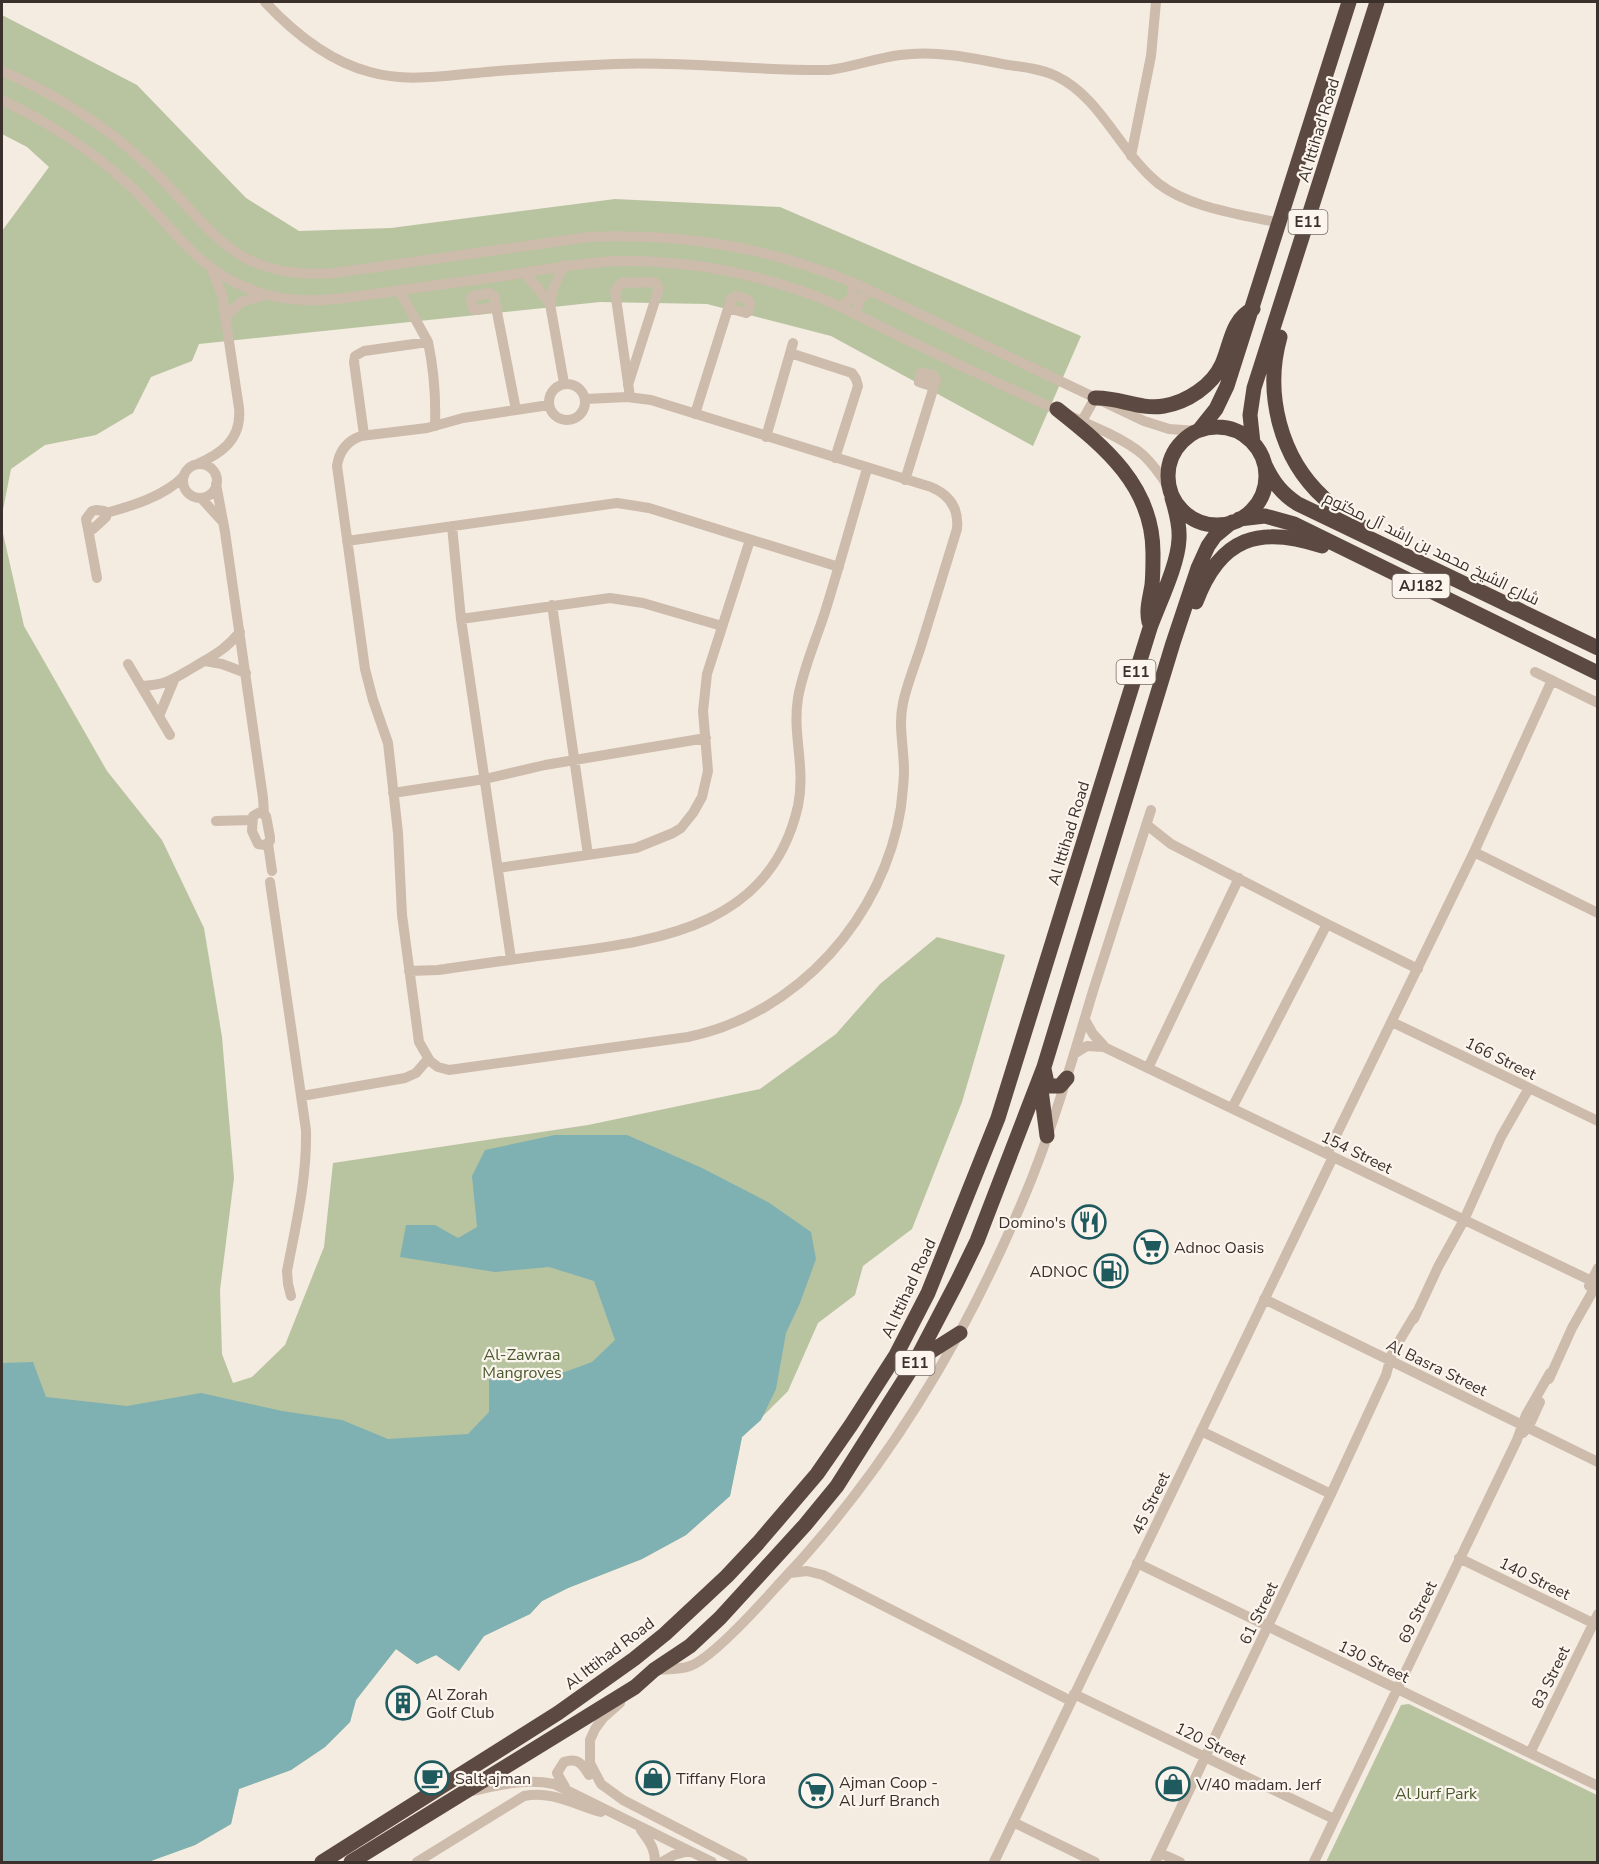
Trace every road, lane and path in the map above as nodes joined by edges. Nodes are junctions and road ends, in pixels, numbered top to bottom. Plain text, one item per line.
1 (265, 2) edge
2 (1156, 2) edge
3 (1349, 2) edge
4 (1377, 2) edge
5 (2, 71) edge
6 (2, 100) edge
7 (1131, 156) junction
8 (1279, 223) junction
9 (564, 265) junction
10 (212, 269) junction
11 (524, 273) junction
12 (854, 283) junction
13 (399, 290) junction
14 (869, 290) junction
15 (268, 295) junction
16 (550, 304) junction
17 (496, 307) dead end
18 (840, 307) junction
19 (728, 308) dead end
20 (1253, 309) junction
21 (1278, 310) junction
22 (856, 315) junction
23 (225, 317) junction
24 (428, 342) junction
25 (564, 383) junction
26 (628, 385) junction
27 (934, 387) dead end
28 (630, 397) junction
29 (1095, 398) junction
30 (586, 399) junction
31 (549, 405) junction
32 (1057, 409) junction
33 (516, 410) junction
34 (695, 414) junction
35 (1082, 421) junction
36 (435, 426) junction
37 (1198, 430) junction
38 (364, 435) junction
39 (766, 437) junction
40 (1253, 443) junction
41 (222, 452) junction
42 (835, 458) junction
43 (195, 465) junction
44 (1265, 465) junction
45 (867, 468) junction
46 (184, 476) junction
47 (216, 480) junction
48 (905, 480) junction
49 (165, 490) junction
50 (187, 493) junction
51 (1171, 493) junction
52 (201, 498) junction
53 (1236, 521) junction
54 (224, 522) junction
55 (452, 526) junction
56 (750, 540) junction
57 (347, 541) junction
58 (1398, 551) junction
59 (1363, 558) junction
60 (839, 567) junction
61 (97, 578) dead end
62 (552, 605) junction
63 (461, 619) junction
64 (722, 626) junction
65 (1150, 628) junction
66 (240, 632) junction
67 (1173, 643) junction
68 (1598, 648) edge
69 (205, 661) junction
70 (128, 664) dead end
71 (1534, 672) dead end
72 (1598, 673) edge
73 (246, 674) junction
74 (174, 680) junction
75 (1552, 680) junction
76 (141, 686) junction
77 (1598, 703) edge
78 (159, 716) junction
79 (170, 735) dead end
80 (706, 738) junction
81 (574, 759) junction
82 (485, 779) junction
83 (393, 793) junction
84 (1151, 810) dead end
85 (264, 814) junction
86 (252, 820) junction
87 (216, 821) dead end
88 (1147, 825) junction
89 (268, 844) junction
90 (1171, 844) junction
91 (1140, 847) junction
92 (1474, 852) junction
93 (588, 855) junction
94 (498, 868) junction
95 (1239, 878) junction
96 (1598, 913) edge
97 (1327, 924) junction
98 (512, 960) junction
99 (1418, 969) junction
100 (410, 971) junction
101 (1085, 1020) junction
102 (1392, 1022) junction
103 (1104, 1047) junction
104 (1074, 1054) junction
105 (428, 1059) junction
106 (1148, 1068) junction
107 (1042, 1073) junction
108 (1067, 1078) junction
109 (1526, 1087) junction
110 (302, 1096) junction
111 (1232, 1108) junction
112 (1598, 1121) edge
113 (1047, 1136) junction
114 (1330, 1156) junction
115 (1461, 1219) junction
116 (1598, 1268) edge
117 (1596, 1283) edge
118 (291, 1296) dead end
119 (1264, 1299) junction
120 (960, 1333) junction
121 (1392, 1362) junction
122 (913, 1366) junction
123 (1525, 1426) junction
124 (1201, 1431) junction
125 (1598, 1462) edge
126 (1331, 1494) junction
127 (813, 1547) junction
128 (1459, 1557) junction
129 (1137, 1563) junction
130 (790, 1573) junction
131 (823, 1575) junction
132 (1596, 1621) edge
133 (1268, 1626) junction
134 (654, 1670) junction
135 (635, 1687) junction
136 (1397, 1689) junction
137 (1073, 1697) junction
138 (1530, 1753) junction
139 (1205, 1757) junction
140 (601, 1784) junction
141 (1598, 1786) edge
142 (566, 1788) junction
143 (460, 1794) junction
144 (613, 1813) junction
145 (1334, 1819) junction
146 (1013, 1822) junction
147 (639, 1827) junction
148 (689, 1851) junction
149 (1157, 1858) edge
150 (322, 1863) edge
151 (351, 1863) edge
152 (417, 1863) edge
153 (655, 1863) edge
154 (662, 1863) edge
155 (712, 1863) edge
156 (743, 1863) edge
157 (994, 1863) edge
158 (1095, 1863) edge
159 (1180, 1863) edge
160 (1314, 1863) edge

1 - 7 street
2 - 7 street
3 - 8 highway, Al Ittihad Road / E11
4 - 21 highway, Al Ittihad Road / E11
5 - 12 street
6 - 10 street
7 - 8 street
8 - 20 highway, Al Ittihad Road / E11
9 - 11 street
9 - 16 street
9 - 18 street
10 - 15 street
10 - 23 street
11 - 13 street
11 - 16 street
12 - 14 street
12 - 18 street
13 - 15 street
13 - 24 street
14 - 22 street
14 - 29 street
15 - 23 street
16 - 25 street
17 - 33 street
18 - 22 street
19 - 34 street
20 - 29 highway
20 - 37 highway, Al Ittihad Road / E11
21 - 40 highway, Al Ittihad Road / E11
21 - 58 highway
22 - 32 street
23 - 41 street
24 - 36 street
24 - 38 street
25 - 30 street
25 - 31 street
26 - 26 street
26 - 28 street
27 - 48 street
28 - 30 street
28 - 34 street
29 - 35 street
29 - 37 street
30 - 31 street
31 - 33 street
32 - 35 street
32 - 65 highway
33 - 36 street
34 - 39 street
35 - 51 street
36 - 38 street
37 - 40 highway
37 - 51 highway
38 - 57 street
39 - 42 street
39 - 42 street
40 - 44 highway
41 - 43 street
41 - 47 street
42 - 45 street
43 - 46 street
43 - 47 street
44 - 53 highway
44 - 58 highway, شارع الشيخ محمد بن راشد آل مكتوم / AJ182
45 - 48 street
45 - 60 street
46 - 49 street
46 - 50 street
47 - 52 street
47 - 54 street
48 - 105 street
49 - 50 street
49 - 61 street
50 - 52 street
51 - 53 highway
51 - 65 highway, Al Ittihad Road / E11
52 - 54 street
53 - 59 highway, AJ182
53 - 67 highway, E11
54 - 66 street
55 - 56 street
55 - 57 street
55 - 63 street
56 - 60 street
56 - 64 street
57 - 83 street
58 - 68 highway, شارع الشيخ محمد بن راشد آل مكتوم / AJ182
59 - 67 highway
59 - 72 highway, AJ182
60 - 98 street
62 - 63 street
62 - 64 street
62 - 81 street
63 - 82 street
64 - 80 street
65 - 150 highway, Al Ittihad Road / E11
66 - 69 street
66 - 73 street
67 - 107 highway, E11
69 - 73 street
69 - 74 street
70 - 76 street
71 - 75 street
73 - 85 street
74 - 76 street
74 - 78 street
75 - 77 street
75 - 92 street, 45 Street
76 - 78 street
78 - 79 street
80 - 81 street
80 - 93 street
81 - 82 street
81 - 93 street
82 - 83 street
82 - 94 street
83 - 100 street
84 - 88 street
85 - 86 street
85 - 89 street
86 - 87 street
86 - 89 street
88 - 90 street
88 - 91 street
89 - 110 street
90 - 91 street
90 - 95 street
91 - 101 street
92 - 96 street
92 - 99 street, 45 Street
93 - 94 street
94 - 98 street
95 - 97 street
95 - 106 street
97 - 99 street
97 - 111 street
98 - 100 street
99 - 102 street, 45 Street
100 - 105 street
101 - 103 street, 154 Street
101 - 104 street
102 - 109 street, 166 Street
102 - 114 street, 45 Street
103 - 104 street
103 - 106 street, 154 Street
104 - 108 street
105 - 110 street
106 - 111 street, 154 Street
107 - 108 highway
107 - 113 highway
107 - 122 highway, E11
108 - 113 street
109 - 112 street, 166 Street
109 - 115 street, 61 Street
110 - 118 street
111 - 114 street, 154 Street
113 - 120 street
114 - 115 street, 154 Street
114 - 119 street, 45 Street
115 - 117 street, 154 Street
115 - 121 street, 61 Street
116 - 117 street, 69 Street
117 - 123 street, 69 Street
119 - 121 street, Al Basra Street
119 - 124 street, 45 Street
120 - 122 highway
120 - 127 street
121 - 123 street, Al Basra Street
121 - 126 street, 61 Street
122 - 134 highway, E11
123 - 125 street, Al Basra Street
123 - 128 street, 69 Street
124 - 126 street
124 - 129 street, 45 Street
126 - 133 street, 61 Street
127 - 130 street
127 - 131 street
128 - 132 street, 140 Street
128 - 136 street, 69 Street
129 - 133 street, 130 Street
129 - 137 street, 45 Street
130 - 131 street, 120 Street
130 - 134 street
131 - 137 street, 120 Street
132 - 138 street, 83 Street
133 - 136 street, 130 Street
133 - 139 street, 61 Street
134 - 135 highway, E11
135 - 140 street
135 - 143 highway, E11
136 - 138 street, 130 Street
136 - 145 street, 69 Street
137 - 139 street, 120 Street
137 - 146 street, 45 Street
138 - 141 street, 130 Street
139 - 145 street, 120 Street
139 - 149 street, 61 Street
140 - 142 street
140 - 156 street
142 - 143 street
142 - 144 street
143 - 151 highway, E11
144 - 147 street
144 - 152 street
145 - 160 street, 69 Street
146 - 157 street, 45 Street
146 - 158 street
147 - 148 street
147 - 153 street
148 - 154 street
148 - 155 street
149 - 159 street

